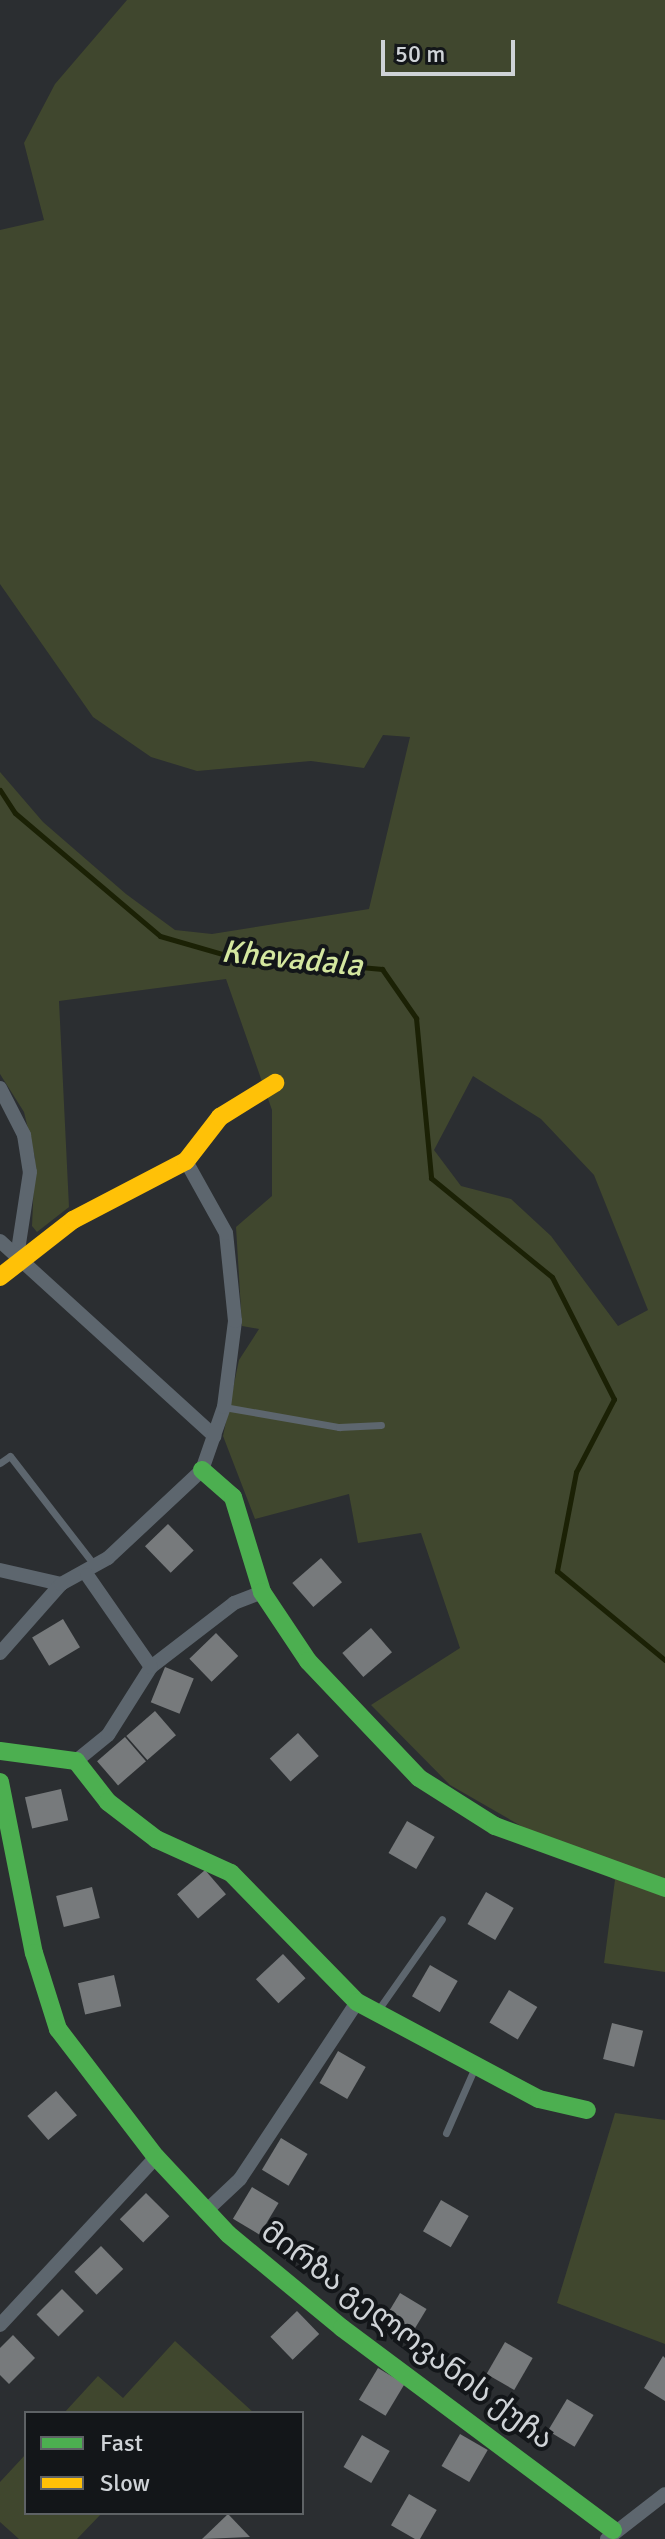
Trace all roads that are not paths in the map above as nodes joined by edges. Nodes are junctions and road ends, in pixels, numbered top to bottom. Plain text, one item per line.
1 (275, 1083) dead end
2 (0, 1088) edge
3 (186, 1161) junction
4 (0, 1241) edge
5 (17, 1257) junction
6 (0, 1277) edge
7 (224, 1407) junction
8 (381, 1425) dead end
9 (214, 1436) junction
10 (0, 1463) edge
11 (202, 1470) junction
12 (0, 1570) edge
13 (92, 1571) junction
14 (61, 1584) junction
15 (262, 1592) junction
16 (0, 1653) edge
17 (151, 1667) junction
18 (0, 1751) edge
19 (76, 1761) junction
20 (0, 1782) edge
21 (665, 1888) edge
22 (442, 1919) dead end
23 (357, 2002) junction
24 (376, 2012) junction
25 (475, 2065) junction
26 (587, 2110) dead end
27 (446, 2133) dead end
28 (156, 2157) junction
29 (205, 2212) junction
30 (1, 2321) edge
31 (665, 2494) edge
32 (610, 2534) edge

1 - 3 street
2 - 5 street
3 - 5 street
3 - 7 street
4 - 5 street
5 - 6 street
5 - 9 street
7 - 8 lane
7 - 9 street
9 - 11 street
10 - 13 lane
11 - 13 street
11 - 15 street
12 - 14 street
13 - 14 street
13 - 17 street
14 - 16 street
15 - 17 street
15 - 21 street
17 - 19 street
18 - 19 street
19 - 23 street
20 - 28 street, მირზა გელოვანის ქუჩა
22 - 24 lane
23 - 24 street
23 - 29 street
24 - 25 street
25 - 26 street
25 - 27 lane
28 - 29 street, მირზა გელოვანის ქუჩა
28 - 30 street
29 - 32 street, მირზა გელოვანის ქუჩა
31 - 32 street

